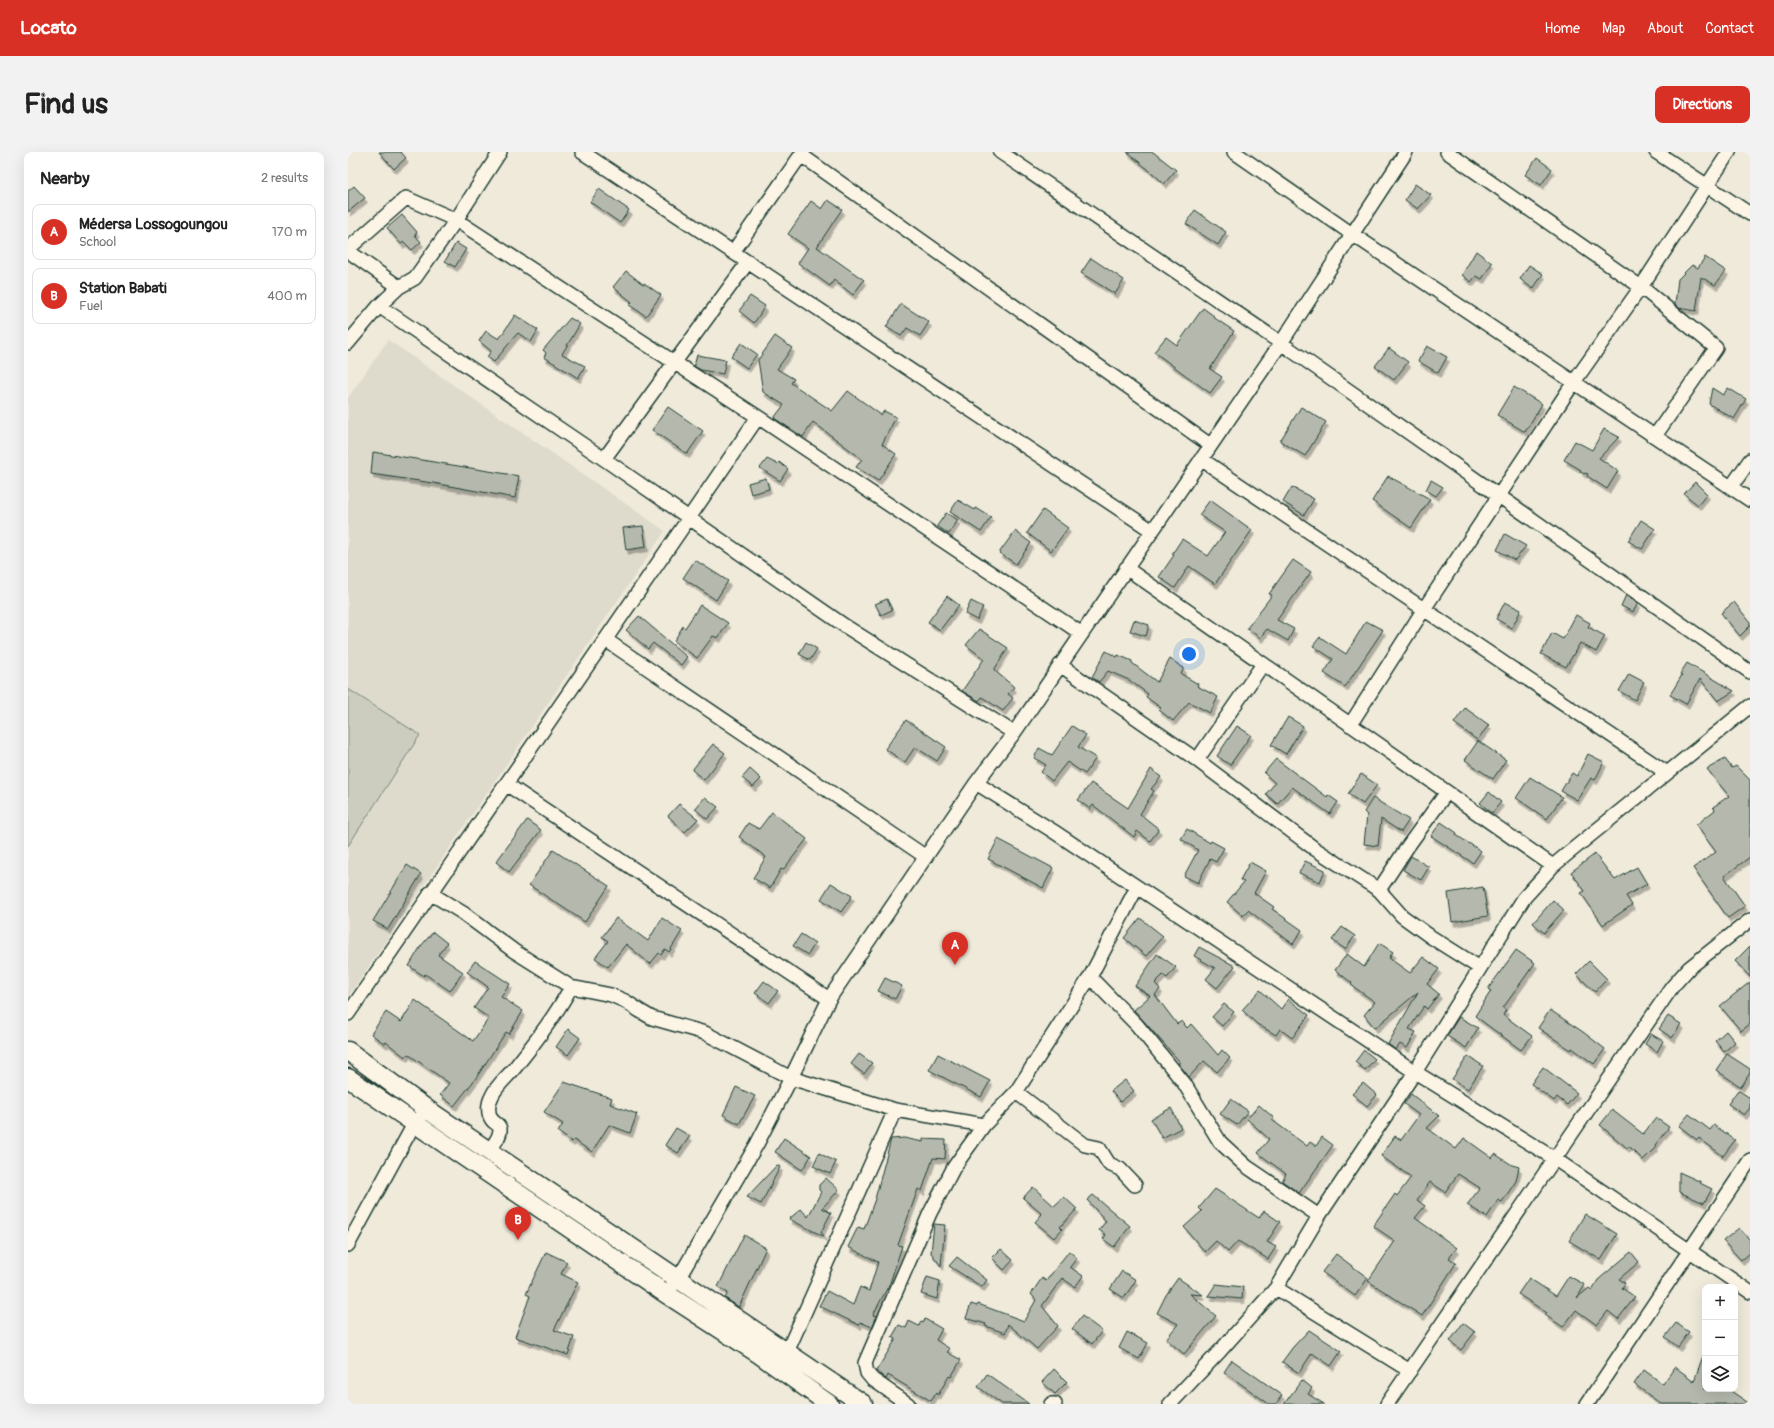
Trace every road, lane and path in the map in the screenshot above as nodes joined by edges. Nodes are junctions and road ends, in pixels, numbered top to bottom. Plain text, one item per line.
1 (500, 152) edge
2 (582, 152) edge
3 (1000, 152) edge
4 (1234, 152) edge
5 (1406, 152) edge
6 (1447, 152) edge
7 (1656, 152) edge
8 (1729, 152) edge
9 (802, 153) edge
10 (1708, 186) junction
11 (1750, 214) edge
12 (456, 220) junction
13 (1352, 234) junction
14 (348, 250) edge
15 (733, 252) junction
16 (748, 262) junction
17 (398, 287) junction
18 (1641, 287) junction
19 (378, 306) junction
20 (348, 343) edge
21 (1281, 343) junction
22 (675, 363) junction
23 (1574, 382) junction
24 (758, 417) junction
25 (1655, 436) junction
26 (1210, 446) junction
27 (604, 458) junction
28 (1201, 458) junction
29 (1750, 460) edge
30 (1731, 487) junction
31 (1499, 496) junction
32 (1750, 500) edge
33 (689, 518) junction
34 (1152, 530) junction
35 (1126, 568) junction
36 (1424, 609) junction
37 (1082, 634) junction
38 (606, 640) junction
39 (1263, 664) junction
40 (1060, 665) junction
41 (1750, 672) edge
42 (1750, 706) edge
43 (1350, 725) junction
44 (1014, 733) junction
45 (1197, 760) junction
46 (1667, 772) junction
47 (976, 783) junction
48 (506, 784) junction
49 (1447, 792) junction
50 (926, 857) junction
51 (1553, 866) junction
52 (1137, 887) junction
53 (1379, 890) junction
54 (430, 893) junction
55 (1750, 920) edge
56 (1480, 968) junction
57 (1090, 977) junction
58 (571, 987) junction
59 (829, 999) junction
60 (348, 1014) edge
61 (348, 1051) edge
62 (1415, 1072) junction
63 (348, 1078) edge
64 (791, 1078) junction
65 (1016, 1092) junction
66 (428, 1110) junction
67 (895, 1110) junction
68 (414, 1124) junction
69 (984, 1125) junction
70 (489, 1150) junction
71 (1555, 1159) junction
72 (1750, 1160) edge
73 (1135, 1184) dead end
74 (1319, 1216) junction
75 (348, 1245) edge
76 (1689, 1252) junction
77 (678, 1279) junction
78 (1276, 1288) junction
79 (1750, 1292) edge
80 (665, 1293) junction
81 (787, 1352) junction
82 (772, 1363) junction
83 (1410, 1371) junction
84 (1593, 1402) edge
85 (829, 1404) edge
86 (863, 1404) edge
87 (908, 1404) edge
88 (1051, 1404) edge
89 (1056, 1404) edge
90 (1170, 1404) edge
91 (1387, 1404) edge

1 - 12 street
2 - 15 street
3 - 21 street
4 - 13 street
5 - 13 street
6 - 18 street
7 - 10 street
8 - 10 street
9 - 15 street
9 - 26 street
10 - 11 street
10 - 18 street
12 - 14 street
12 - 17 street
12 - 22 street
13 - 21 street
13 - 23 street
14 - 17 street
15 - 16 street
16 - 22 street
16 - 34 street
17 - 19 street
18 - 23 street
18 - 25 street
19 - 20 street
19 - 27 street
21 - 26 street
21 - 31 street
22 - 24 street
22 - 27 street
23 - 25 street
23 - 31 street
24 - 33 street
24 - 37 street
25 - 30 street
26 - 28 street
27 - 33 street
28 - 34 street
28 - 36 street
29 - 30 street
30 - 32 street
31 - 36 street
31 - 41 street
33 - 38 street
33 - 44 street
34 - 35 street
35 - 37 street
35 - 39 street
36 - 43 street
36 - 46 street
37 - 40 street
38 - 48 street
38 - 50 street
39 - 43 street
39 - 45 street
40 - 44 street
40 - 45 street
42 - 46 street
43 - 49 street
44 - 47 street
45 - 53 street
46 - 51 street
47 - 50 street
47 - 52 street
48 - 54 street
48 - 59 street
49 - 51 street
49 - 53 street
50 - 59 street
51 - 56 street
52 - 57 street
52 - 62 street
53 - 56 street
54 - 58 street
54 - 60 street
55 - 71 street
56 - 62 street
57 - 65 street
57 - 74 street
58 - 64 street
58 - 70 street
59 - 64 street
61 - 66 main road
62 - 71 street
62 - 74 street
63 - 68 main road
64 - 67 street
64 - 77 street
65 - 69 street
65 - 73 street
66 - 68 street
66 - 70 main road
67 - 69 street
67 - 81 street
68 - 75 street
68 - 80 main road
69 - 87 street
70 - 77 main road
71 - 76 street
71 - 83 street
72 - 76 street
74 - 78 street
76 - 79 street
76 - 84 street
77 - 80 street
77 - 81 main road
78 - 83 street
78 - 90 street
80 - 82 main road
81 - 82 street
81 - 86 main road
82 - 85 main road
83 - 91 street
88 - 89 street

